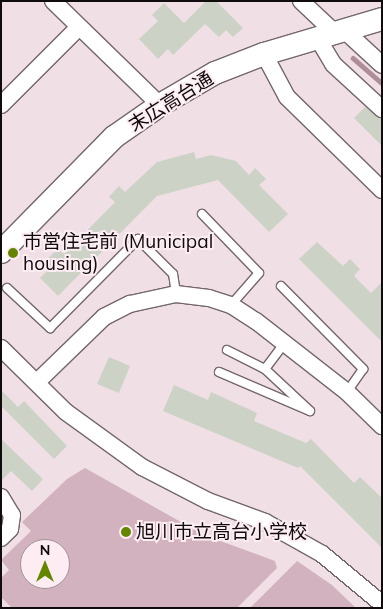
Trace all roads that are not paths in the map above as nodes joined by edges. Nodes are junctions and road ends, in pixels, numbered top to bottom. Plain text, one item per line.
1 (53, 1) edge
2 (301, 1) edge
3 (382, 19) edge
4 (79, 26) junction
5 (331, 32) junction
6 (264, 54) junction
7 (382, 64) edge
8 (1, 105) edge
9 (160, 105) junction
10 (382, 108) edge
11 (382, 190) edge
12 (202, 214) dead end
13 (1, 252) edge
14 (281, 286) dead end
15 (7, 288) dead end
16 (176, 294) junction
17 (231, 306) junction
18 (284, 344) junction
19 (1, 348) edge
20 (227, 350) dead end
21 (265, 369) junction
22 (219, 372) dead end
23 (36, 382) junction
24 (347, 392) junction
25 (382, 426) edge
26 (1, 497) edge
27 (1, 538) edge
28 (382, 604) edge

1 - 4 street
2 - 5 street
3 - 5 street, 末広高台通
4 - 8 street
4 - 9 street
5 - 6 street, 末広高台通
5 - 7 street
5 - 10 street
6 - 9 street, 末広高台通
6 - 11 street
9 - 13 street, 末広高台通
12 - 17 lane
14 - 24 lane
15 - 16 lane
16 - 17 street
16 - 23 street
17 - 18 street
18 - 21 lane
18 - 24 street
19 - 23 street
20 - 21 lane
21 - 22 lane
23 - 28 street
24 - 25 street
26 - 27 street

